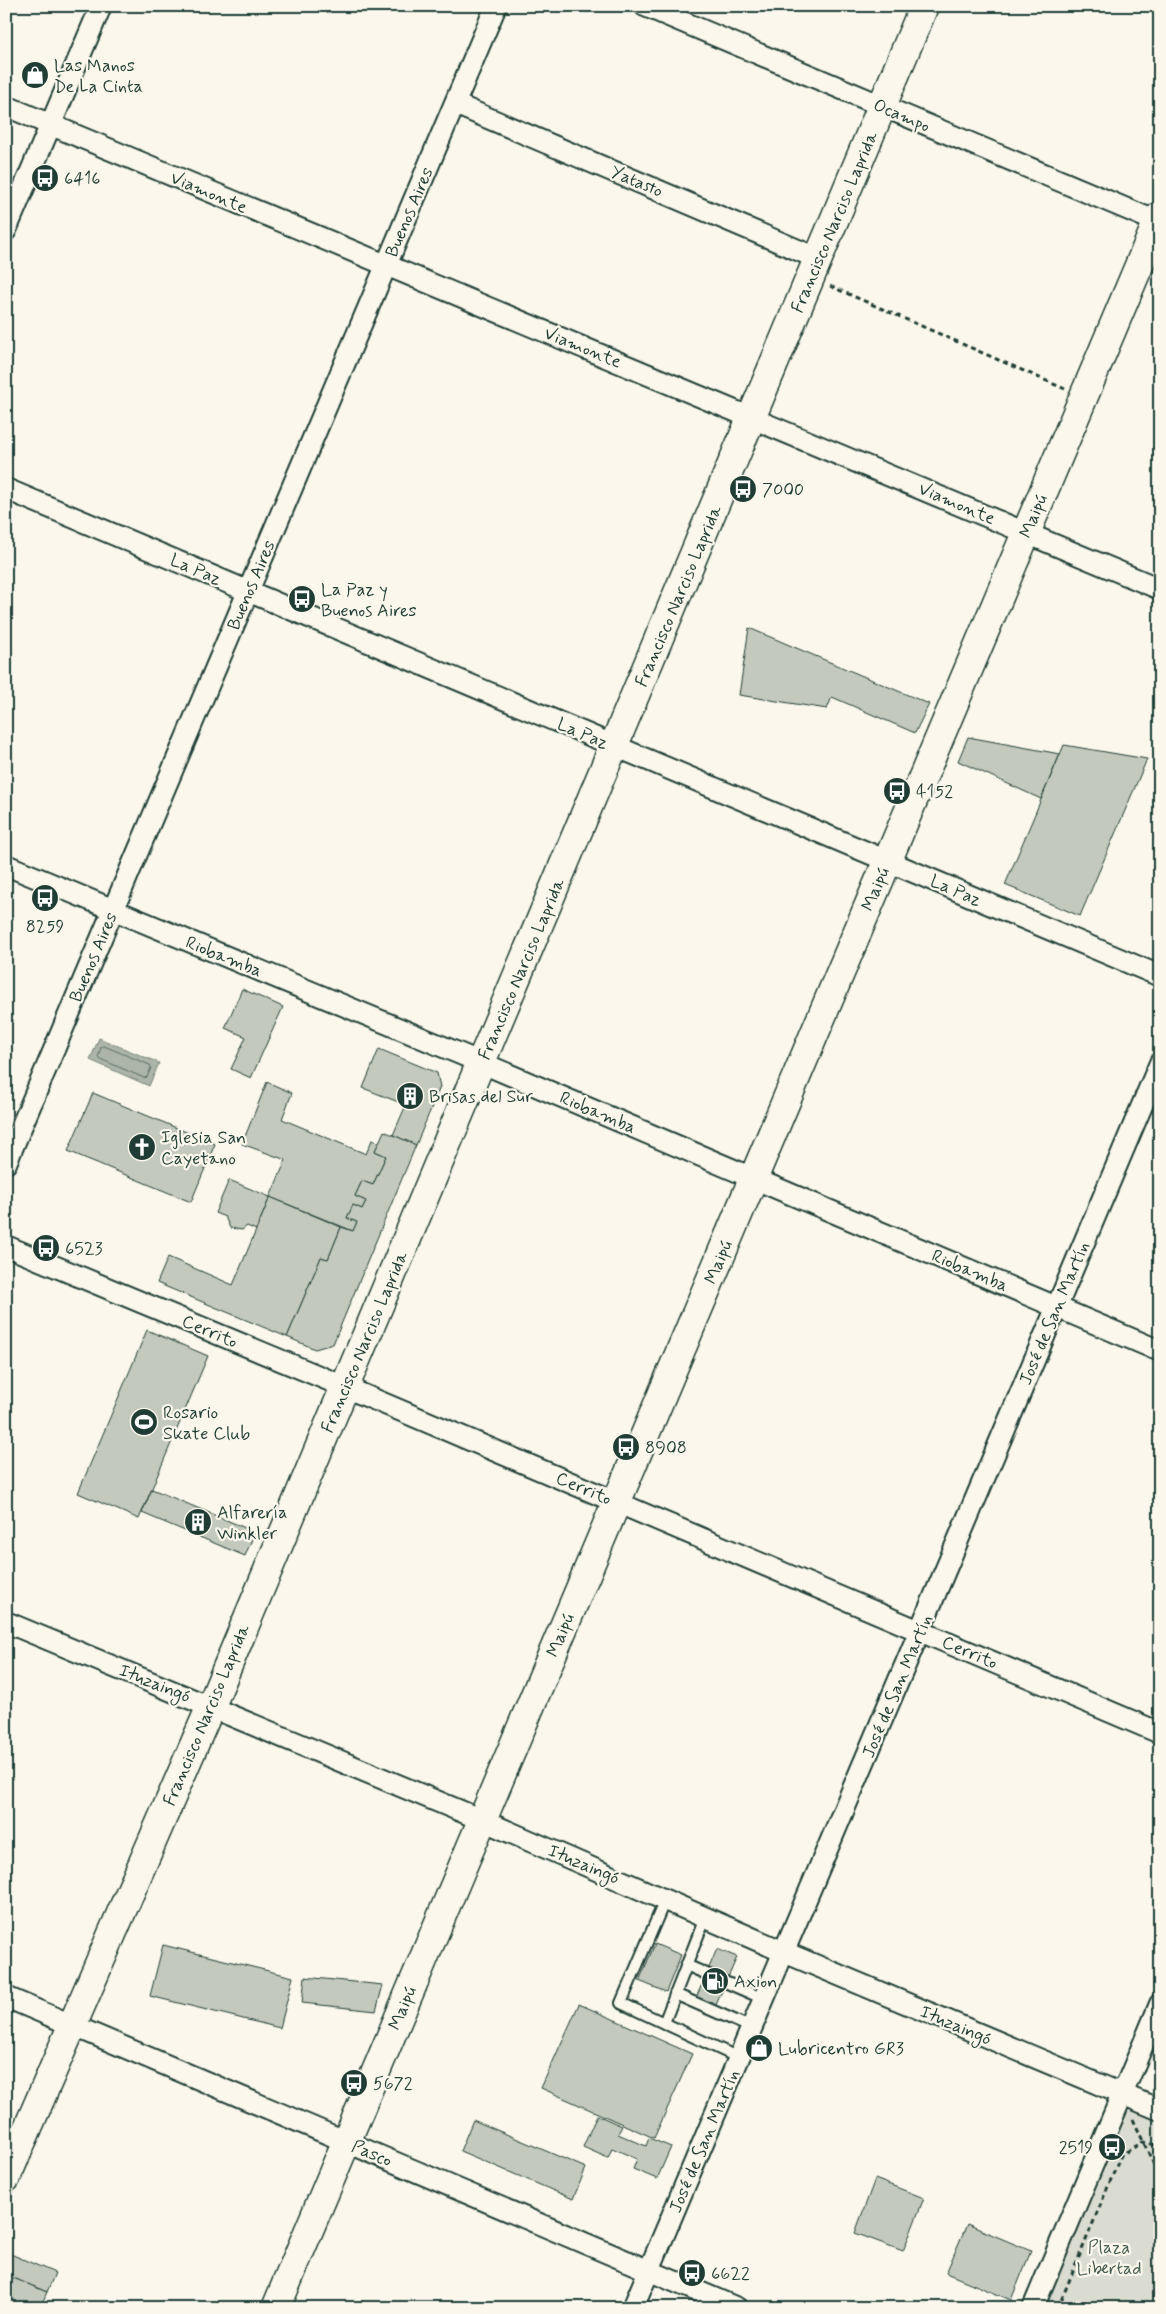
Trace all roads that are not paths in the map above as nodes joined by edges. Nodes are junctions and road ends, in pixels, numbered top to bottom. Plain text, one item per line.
1 (101, 6) edge
2 (496, 6) edge
3 (645, 6) edge
4 (924, 6) edge
5 (455, 104) junction
6 (6, 106) edge
7 (882, 106) junction
8 (51, 125) junction
9 (1159, 221) edge
10 (6, 230) edge
11 (386, 266) junction
12 (815, 268) junction
13 (753, 417) junction
14 (6, 489) edge
15 (1026, 532) junction
16 (1160, 589) edge
17 (248, 591) junction
18 (615, 746) junction
19 (887, 861) junction
20 (6, 865) edge
21 (113, 911) junction
22 (1160, 976) edge
23 (482, 1063) junction
24 (1160, 1063) edge
25 (6, 1163) edge
26 (753, 1178) junction
27 (6, 1246) edge
28 (1057, 1307) junction
29 (1160, 1351) edge
30 (345, 1387) junction
31 (616, 1502) junction
32 (6, 1622) edge
33 (920, 1631) junction
34 (211, 1706) junction
35 (1160, 1733) edge
36 (482, 1820) junction
37 (666, 1900) junction
38 (705, 1918) junction
39 (784, 1952) junction
40 (686, 1965) junction
41 (675, 1994) junction
42 (6, 1997) edge
43 (764, 1999) junction
44 (1160, 2004) edge
45 (664, 2023) junction
46 (72, 2026) junction
47 (752, 2028) junction
48 (739, 2058) junction
49 (1121, 2095) junction
50 (1160, 2110) edge
51 (346, 2142) junction
52 (6, 2178) edge
53 (649, 2270) junction
54 (276, 2308) edge
55 (633, 2308) edge
56 (737, 2308) edge
57 (1033, 2308) edge

1 - 8 street
2 - 5 street, Buenos Aires
3 - 7 street, Ocampo
4 - 7 main road, Francisco Narciso Laprida
5 - 11 street, Buenos Aires
5 - 12 street, Yatasto
6 - 8 street, Viamonte
7 - 9 street, Ocampo
7 - 12 main road, Francisco Narciso Laprida
8 - 10 street
8 - 11 street, Viamonte
9 - 15 main road, Maipú
11 - 13 street, Viamonte
11 - 17 street, Buenos Aires
12 - 13 main road, Francisco Narciso Laprida
13 - 15 street, Viamonte
13 - 18 main road, Francisco Narciso Laprida
14 - 17 street, La Paz
15 - 16 street, Viamonte
15 - 19 main road, Maipú
17 - 18 street, La Paz
17 - 21 street, Buenos Aires
18 - 19 street, La Paz
18 - 23 main road, Francisco Narciso Laprida
19 - 22 street, La Paz
19 - 26 main road, Maipú
20 - 21 street, Riobamba
21 - 23 street, Riobamba
21 - 25 street, Buenos Aires
23 - 26 street, Riobamba
23 - 30 main road, Francisco Narciso Laprida
24 - 28 street, José de San Martín
26 - 28 street, Riobamba
26 - 31 main road, Maipú
27 - 30 street, Cerrito
28 - 29 street, Riobamba
28 - 33 street, José de San Martín
30 - 31 street, Cerrito
30 - 34 main road, Francisco Narciso Laprida
31 - 33 street, Cerrito
31 - 36 main road, Maipú
32 - 34 street, Ituzaingó
33 - 35 street, Cerrito
33 - 39 street, José de San Martín
34 - 36 street, Ituzaingó
34 - 46 main road, Francisco Narciso Laprida
36 - 37 street, Ituzaingó
36 - 51 main road, Maipú
37 - 38 street, Ituzaingó
37 - 45 lane
38 - 39 street, Ituzaingó
38 - 40 lane
39 - 43 street, José de San Martín
39 - 49 street, Ituzaingó
40 - 41 lane
40 - 43 lane
41 - 45 lane
41 - 47 lane
42 - 46 street, Pasco
43 - 47 street, José de San Martín
44 - 49 street
45 - 48 lane
46 - 51 street, Pasco
46 - 52 main road, Francisco Narciso Laprida
47 - 48 street, José de San Martín
48 - 53 street, José de San Martín
49 - 50 street, Ituzaingó
49 - 57 street
51 - 53 street, Pasco
51 - 54 main road, Maipú
53 - 55 street, José de San Martín
53 - 56 street, Pasco

